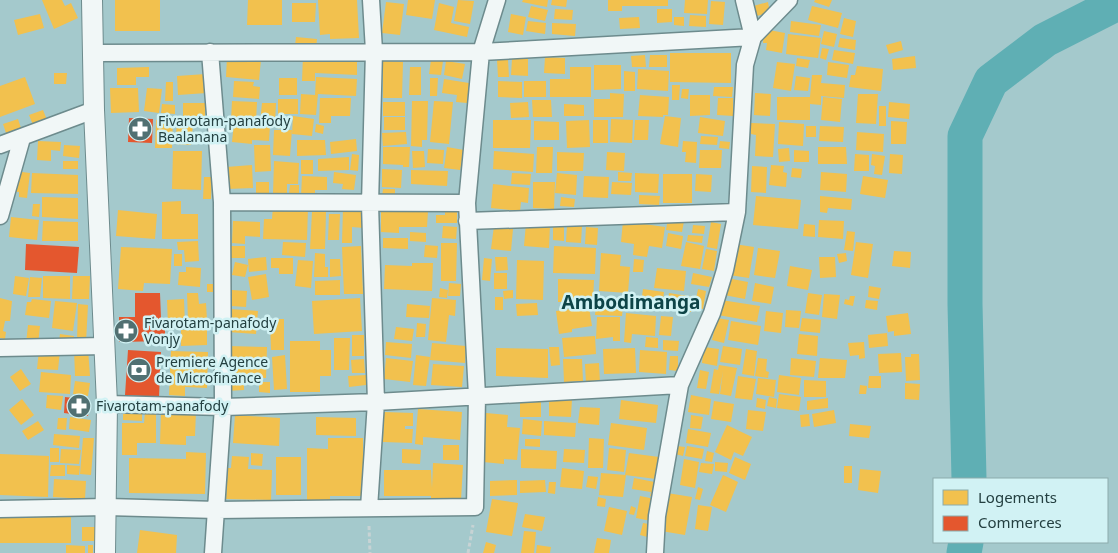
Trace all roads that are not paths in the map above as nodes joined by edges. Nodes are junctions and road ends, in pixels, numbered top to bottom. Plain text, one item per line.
1 (92, 0) edge
2 (371, 0) edge
3 (497, 0) edge
4 (744, 0) edge
5 (789, 0) edge
6 (753, 37) junction
7 (374, 51) junction
8 (210, 52) junction
9 (481, 52) junction
10 (94, 53) junction
11 (94, 110) junction
12 (22, 138) junction
13 (0, 145) edge
14 (222, 202) junction
15 (467, 203) junction
16 (370, 204) junction
17 (736, 212) junction
18 (0, 216) edge
19 (467, 221) junction
20 (105, 346) junction
21 (0, 348) edge
22 (680, 384) junction
23 (477, 396) junction
24 (376, 402) junction
25 (107, 404) junction
26 (223, 407) junction
27 (107, 508) junction
28 (369, 508) junction
29 (0, 509) edge
30 (216, 510) junction
31 (105, 553) edge
32 (213, 553) edge
33 (655, 553) edge

1 - 10 street
2 - 7 street
3 - 9 street
4 - 6 street
5 - 6 street
6 - 9 street
6 - 17 street
7 - 8 street
7 - 9 street
7 - 16 street
8 - 10 street
8 - 14 street
9 - 15 street
10 - 11 street
11 - 12 street
11 - 20 street
12 - 13 street
12 - 18 street
14 - 16 street
14 - 26 street
15 - 16 street
15 - 19 street
16 - 24 street
17 - 19 street
17 - 22 street
19 - 23 street
20 - 21 street
20 - 25 street
22 - 23 street
22 - 33 street
23 - 24 street
23 - 28 street
24 - 26 street
24 - 28 street
25 - 26 street
25 - 27 street
26 - 30 street
27 - 29 street
27 - 30 street
27 - 31 street
28 - 30 street
30 - 32 street

